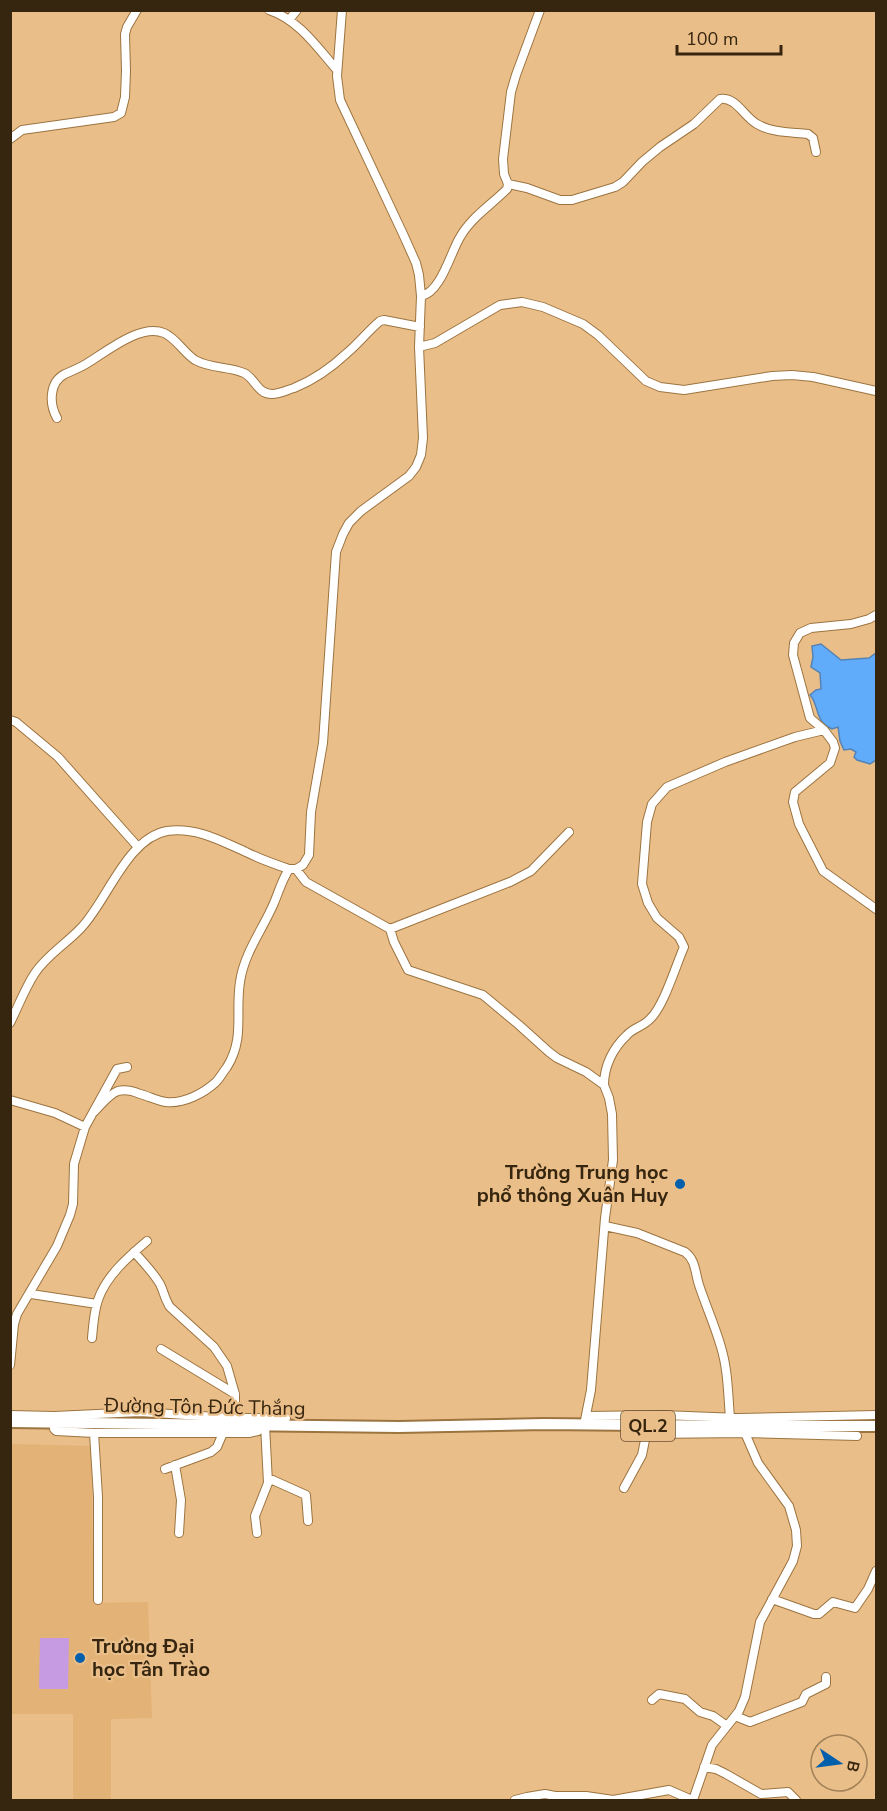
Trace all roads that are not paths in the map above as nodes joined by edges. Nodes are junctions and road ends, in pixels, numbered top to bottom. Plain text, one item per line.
1 (137, 10) edge
2 (269, 10) edge
3 (297, 10) edge
4 (342, 10) edge
5 (540, 10) edge
6 (289, 20) junction
7 (337, 70) junction
8 (10, 139) edge
9 (816, 152) dead end
10 (508, 184) junction
11 (421, 296) junction
12 (420, 327) junction
13 (419, 347) junction
14 (876, 390) edge
15 (57, 418) dead end
16 (876, 615) edge
17 (10, 720) edge
18 (824, 730) junction
19 (569, 832) dead end
20 (138, 846) junction
21 (292, 869) junction
22 (876, 909) edge
23 (390, 929) junction
24 (10, 1023) edge
25 (127, 1067) dead end
26 (604, 1085) junction
27 (10, 1100) edge
28 (94, 1112) junction
29 (85, 1127) junction
30 (605, 1226) junction
31 (147, 1241) dead end
32 (134, 1252) junction
33 (31, 1294) junction
34 (97, 1304) junction
35 (92, 1338) dead end
36 (161, 1349) dead end
37 (10, 1365) edge
38 (235, 1394) junction
39 (10, 1415) edge
40 (876, 1415) edge
41 (285, 1418) dead end
42 (730, 1418) junction
43 (54, 1420) junction
44 (585, 1421) junction
45 (10, 1422) edge
46 (263, 1425) junction
47 (229, 1426) junction
48 (876, 1426) edge
49 (741, 1428) junction
50 (94, 1433) junction
51 (857, 1436) dead end
52 (175, 1465) junction
53 (165, 1469) dead end
54 (268, 1478) junction
55 (624, 1488) dead end
56 (308, 1521) dead end
57 (179, 1533) dead end
58 (257, 1533) dead end
59 (876, 1572) edge
60 (772, 1599) junction
61 (98, 1600) dead end
62 (826, 1677) dead end
63 (652, 1700) dead end
64 (735, 1716) junction
65 (727, 1726) junction
66 (704, 1767) junction
67 (515, 1800) edge
68 (693, 1800) edge
69 (795, 1800) edge

1 - 8 street
2 - 6 street
3 - 6 street
4 - 7 street
5 - 10 street
6 - 7 street
7 - 11 street
9 - 10 street
10 - 11 street
11 - 12 street
12 - 13 street
12 - 15 street
13 - 14 street
13 - 21 street
16 - 18 street
17 - 20 street
18 - 22 street
18 - 26 street
19 - 23 street
20 - 21 street
20 - 24 street
21 - 23 street
21 - 28 street
23 - 26 street
25 - 28 street
26 - 30 street
27 - 29 street
28 - 29 street
29 - 33 street
30 - 42 street
30 - 44 street
31 - 32 street
32 - 34 street
32 - 38 street
33 - 34 street
33 - 37 street
34 - 35 street
36 - 38 street
38 - 47 street
39 - 43 street
40 - 49 street
41 - 47 street
42 - 44 street
42 - 49 street
43 - 45 highway, Đường Tôn Đức Thắng / QL.2
43 - 47 highway, Đường Tôn Đức Thắng / QL.2
43 - 47 street
43 - 50 street
44 - 46 highway, Đường Tôn Đức Thắng / QL.2
44 - 49 highway, QL.2
46 - 47 highway, Đường Tôn Đức Thắng / QL.2
46 - 54 street
47 - 50 street
47 - 52 street
48 - 49 highway, QL.2
49 - 51 street
49 - 55 street
49 - 60 street
50 - 61 street
52 - 53 street
52 - 57 street
54 - 56 street
54 - 58 street
59 - 60 street
60 - 64 street
62 - 64 street
63 - 65 street
64 - 65 street
65 - 66 street
66 - 68 street
66 - 69 street
67 - 68 street

